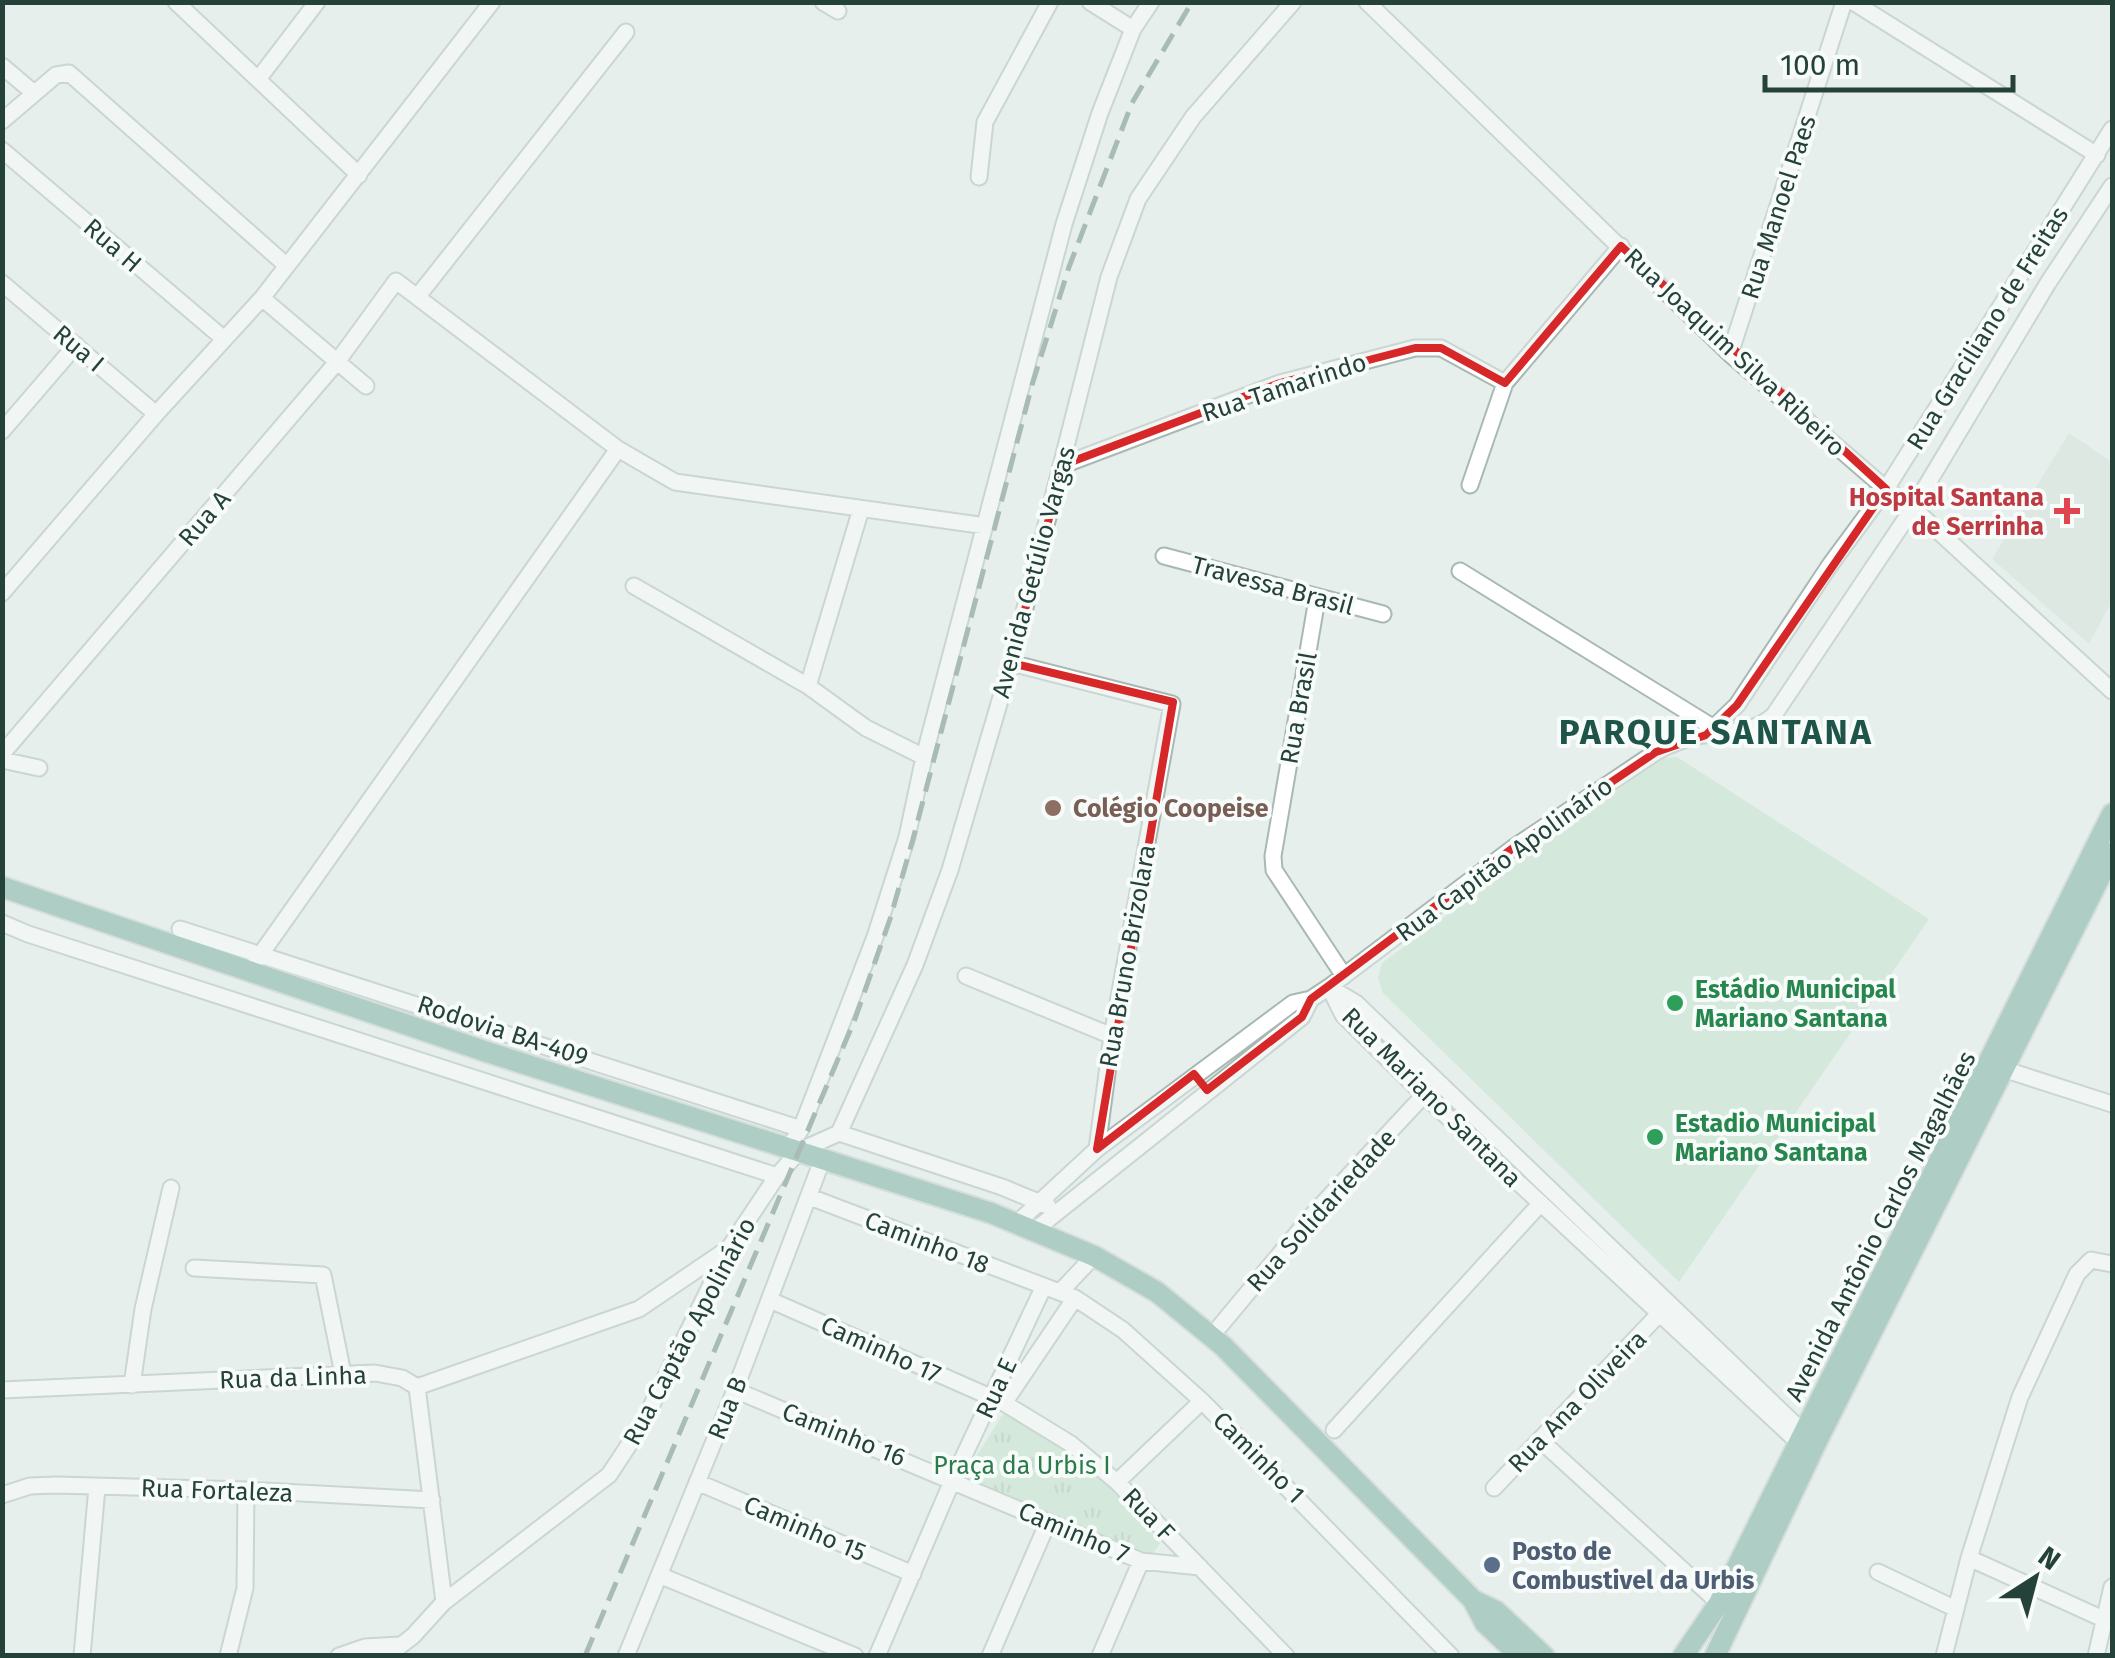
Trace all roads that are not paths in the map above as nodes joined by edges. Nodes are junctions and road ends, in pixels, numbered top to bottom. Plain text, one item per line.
1 (176, 2) edge
2 (317, 2) edge
3 (492, 2) edge
4 (823, 2) edge
5 (1050, 2) edge
6 (1090, 2) edge
7 (1151, 2) edge
8 (1293, 2) edge
9 (1366, 2) edge
10 (1844, 2) edge
11 (1854, 2) edge
12 (838, 11) dead end
13 (1134, 29) junction
14 (626, 32) dead end
15 (2, 66) edge
16 (259, 78) junction
17 (34, 93) junction
18 (2, 121) edge
19 (2112, 129) edge
20 (2, 150) edge
21 (2096, 154) junction
22 (359, 174) junction
23 (979, 177) dead end
24 (2112, 186) edge
25 (1620, 246) junction
26 (288, 266) junction
27 (2, 283) edge
28 (418, 296) junction
29 (262, 298) junction
30 (224, 339) junction
31 (76, 345) junction
32 (1730, 354) junction
33 (338, 362) junction
34 (1504, 382) junction
35 (366, 386) dead end
36 (156, 414) junction
37 (2, 431) edge
38 (618, 449) junction
39 (1062, 466) junction
40 (1470, 485) dead end
41 (1886, 489) junction
42 (1913, 508) junction
43 (861, 509) junction
44 (986, 526) junction
45 (1164, 556) dead end
46 (1460, 571) dead end
47 (634, 586) dead end
48 (2, 592) edge
49 (1316, 598) junction
50 (1383, 614) dead end
51 (1011, 663) junction
52 (808, 686) junction
53 (2112, 691) edge
54 (1715, 732) junction
55 (2, 757) edge
56 (924, 758) junction
57 (39, 768) dead end
58 (2112, 814) edge
59 (2103, 865) edge
60 (2, 887) edge
61 (2, 923) edge
62 (180, 928) dead end
63 (253, 964) junction
64 (966, 976) dead end
65 (1344, 976) junction
66 (1329, 986) junction
67 (1311, 999) junction
68 (1112, 1036) junction
69 (1998, 1067) junction
70 (1194, 1074) junction
71 (1206, 1090) junction
72 (1424, 1095) junction
73 (2112, 1104) edge
74 (840, 1132) junction
75 (796, 1142) junction
76 (1096, 1150) junction
77 (823, 1158) junction
78 (777, 1176) junction
79 (171, 1188) dead end
80 (810, 1198) junction
81 (1040, 1202) junction
82 (1540, 1202) junction
83 (1058, 1211) junction
84 (1026, 1227) junction
85 (729, 1248) junction
86 (1094, 1256) junction
87 (2112, 1264) edge
88 (194, 1268) dead end
89 (1060, 1292) junction
90 (770, 1300) junction
91 (1659, 1314) junction
92 (1220, 1326) dead end
93 (343, 1374) junction
94 (132, 1384) junction
95 (417, 1387) junction
96 (2, 1390) edge
97 (735, 1390) junction
98 (998, 1400) junction
99 (1202, 1401) junction
100 (1334, 1430) dead end
101 (1540, 1440) junction
102 (1804, 1440) junction
103 (953, 1479) junction
104 (697, 1482) junction
105 (1117, 1482) junction
106 (97, 1488) junction
107 (1494, 1488) dead end
108 (246, 1490) junction
109 (2, 1495) edge
110 (432, 1500) junction
111 (1048, 1522) junction
112 (1969, 1558) junction
113 (1140, 1561) junction
114 (1200, 1567) junction
115 (1878, 1572) dead end
116 (913, 1574) junction
117 (659, 1575) junction
118 (2112, 1587) edge
119 (1473, 1600) junction
120 (444, 1602) junction
121 (1719, 1603) junction
122 (1956, 1609) junction
123 (2108, 1621) edge
124 (403, 1648) edge
125 (82, 1656) edge
126 (228, 1656) edge
127 (339, 1656) edge
128 (626, 1656) edge
129 (855, 1656) edge
130 (877, 1656) edge
131 (990, 1656) edge
132 (1100, 1656) edge
133 (1286, 1656) edge
134 (1451, 1656) edge
135 (1520, 1656) edge
136 (1544, 1656) edge
137 (1683, 1656) edge
138 (1716, 1656) edge
139 (1944, 1656) edge
140 (2096, 1656) edge

1 - 16 street
2 - 16 street
3 - 22 street
4 - 12 street
5 - 23 street
6 - 13 street
7 - 13 street
8 - 39 street, Avenida Getúlio Vargas
9 - 25 street, Rua Joaquim Silva Ribeiro
10 - 32 street, Rua Manoel Paes
11 - 21 street
13 - 44 street
14 - 28 street
15 - 17 street
16 - 22 street
17 - 18 street
17 - 26 street
19 - 21 street, Rua Graciliano de Freitas
20 - 30 street, Rua H
21 - 41 street, Rua Graciliano de Freitas
22 - 26 street
24 - 42 street, Rua Graciliano de Freitas
25 - 32 street, Rua Joaquim Silva Ribeiro
25 - 34 street
26 - 29 street
27 - 31 street, Rua I
28 - 33 street, Rua A
28 - 38 street
29 - 30 street
29 - 33 street
30 - 36 street
31 - 36 street, Rua I
31 - 37 street
32 - 41 street, Rua Joaquim Silva Ribeiro
33 - 35 street
33 - 55 street, Rua A
34 - 39 street, Rua Tamarindo
34 - 40 street
36 - 48 street
38 - 43 street
38 - 63 street
39 - 51 street, Avenida Getúlio Vargas
41 - 42 street, Rua Joaquim Silva Ribeiro
41 - 54 street, Rua Graciliano de Freitas
42 - 53 street, Rua Joaquim Silva Ribeiro
42 - 54 street, Rua Graciliano de Freitas
43 - 44 street
43 - 52 street
44 - 56 street
45 - 49 street, Travessa Brasil
46 - 54 street
47 - 52 street
49 - 50 street, Travessa Brasil
49 - 65 street, Rua Brasil
51 - 68 street, Rua Bruno Brizolara
51 - 74 street, Avenida Getúlio Vargas
52 - 56 street
54 - 65 street, Rua Capitão Apolinário
55 - 57 street
56 - 75 street
58 - 59 main road, Avenida Antônio Carlos Magalhães
59 - 69 main road, Avenida Antônio Carlos Magalhães
60 - 63 main road, Rodovia BA-409
61 - 78 street
62 - 63 street
63 - 75 main road, Rodovia BA-409
64 - 68 street
65 - 66 street, Rua Capitão Apolinário
66 - 67 street, Rua Capitão Apolinário
66 - 72 street, Rua Mariano Santana
66 - 102 street, Rua Mariano Santana
67 - 70 street, Rua Capitão Apolinário
67 - 71 street, Rua Capitão Apolinário
68 - 76 street, Rua Bruno Brizolara
69 - 73 street
69 - 102 main road, Avenida Antônio Carlos Magalhães
70 - 71 street
70 - 76 street, Rua Capitão Apolinário
71 - 83 street, Rua Capitão Apolinário
72 - 82 street, Rua Mariano Santana
72 - 92 street, Rua Solidariedade
74 - 75 street
74 - 81 street
75 - 77 main road, Rodovia BA-409
75 - 78 street, Rua Captão Apolinário
76 - 81 street, Rua Capitão Apolinário
77 - 80 street, Rua B
77 - 84 main road, Rodovia BA-409
78 - 85 street, Rua Captão Apolinário
79 - 94 street
80 - 89 street, Caminho 18
80 - 90 street, Rua B
81 - 83 street
81 - 84 street, Rua Capitão Apolinário
82 - 91 street, Rua Mariano Santana
82 - 100 street
83 - 84 street, Rua Capitão Apolinário
84 - 86 main road, Rodovia BA-409
85 - 95 street
85 - 120 street, Rua Captão Apolinário
86 - 89 street, Rua E
86 - 119 main road, Rodovia BA-409
87 - 112 street
88 - 93 street
89 - 98 street, Rua E
89 - 98 street
89 - 99 street, Caminho 1
90 - 97 street, Rua B
90 - 98 street, Caminho 17
91 - 101 street, Rua Ana Oliveira
91 - 102 street, Rua Mariano Santana
93 - 94 street, Rua da Linha
93 - 95 street, Rua da Linha
94 - 96 street, Rua da Linha
95 - 110 street
97 - 103 street, Caminho 16
97 - 104 street, Rua B
98 - 103 street, Rua E
98 - 105 street, Rua F
99 - 105 street
99 - 134 street, Caminho 1
101 - 107 street, Rua Ana Oliveira
101 - 121 street
102 - 121 main road, Avenida Antônio Carlos Magalhães
102 - 138 main road, Avenida Antônio Carlos Magalhães
103 - 111 street, Caminho 7
103 - 116 street, Rua E
104 - 116 street, Caminho 15
104 - 117 street, Rua B
105 - 114 street, Rua F
106 - 108 street, Rua Fortaleza
106 - 109 street, Rua Fortaleza
106 - 125 street
108 - 110 street, Rua Fortaleza
108 - 126 street
110 - 120 street
111 - 113 street, Caminho 7
111 - 131 street
112 - 122 street
112 - 123 street
113 - 114 street, Caminho 7
113 - 132 street
114 - 133 street, Rua F
115 - 122 street
116 - 130 street, Rua E
117 - 128 street, Rua B
117 - 129 street
118 - 123 street
119 - 135 main road
119 - 136 main road
120 - 124 street, Rua Captão Apolinário
121 - 137 main road, Avenida Antônio Carlos Magalhães
122 - 139 street
123 - 140 street
124 - 127 street

